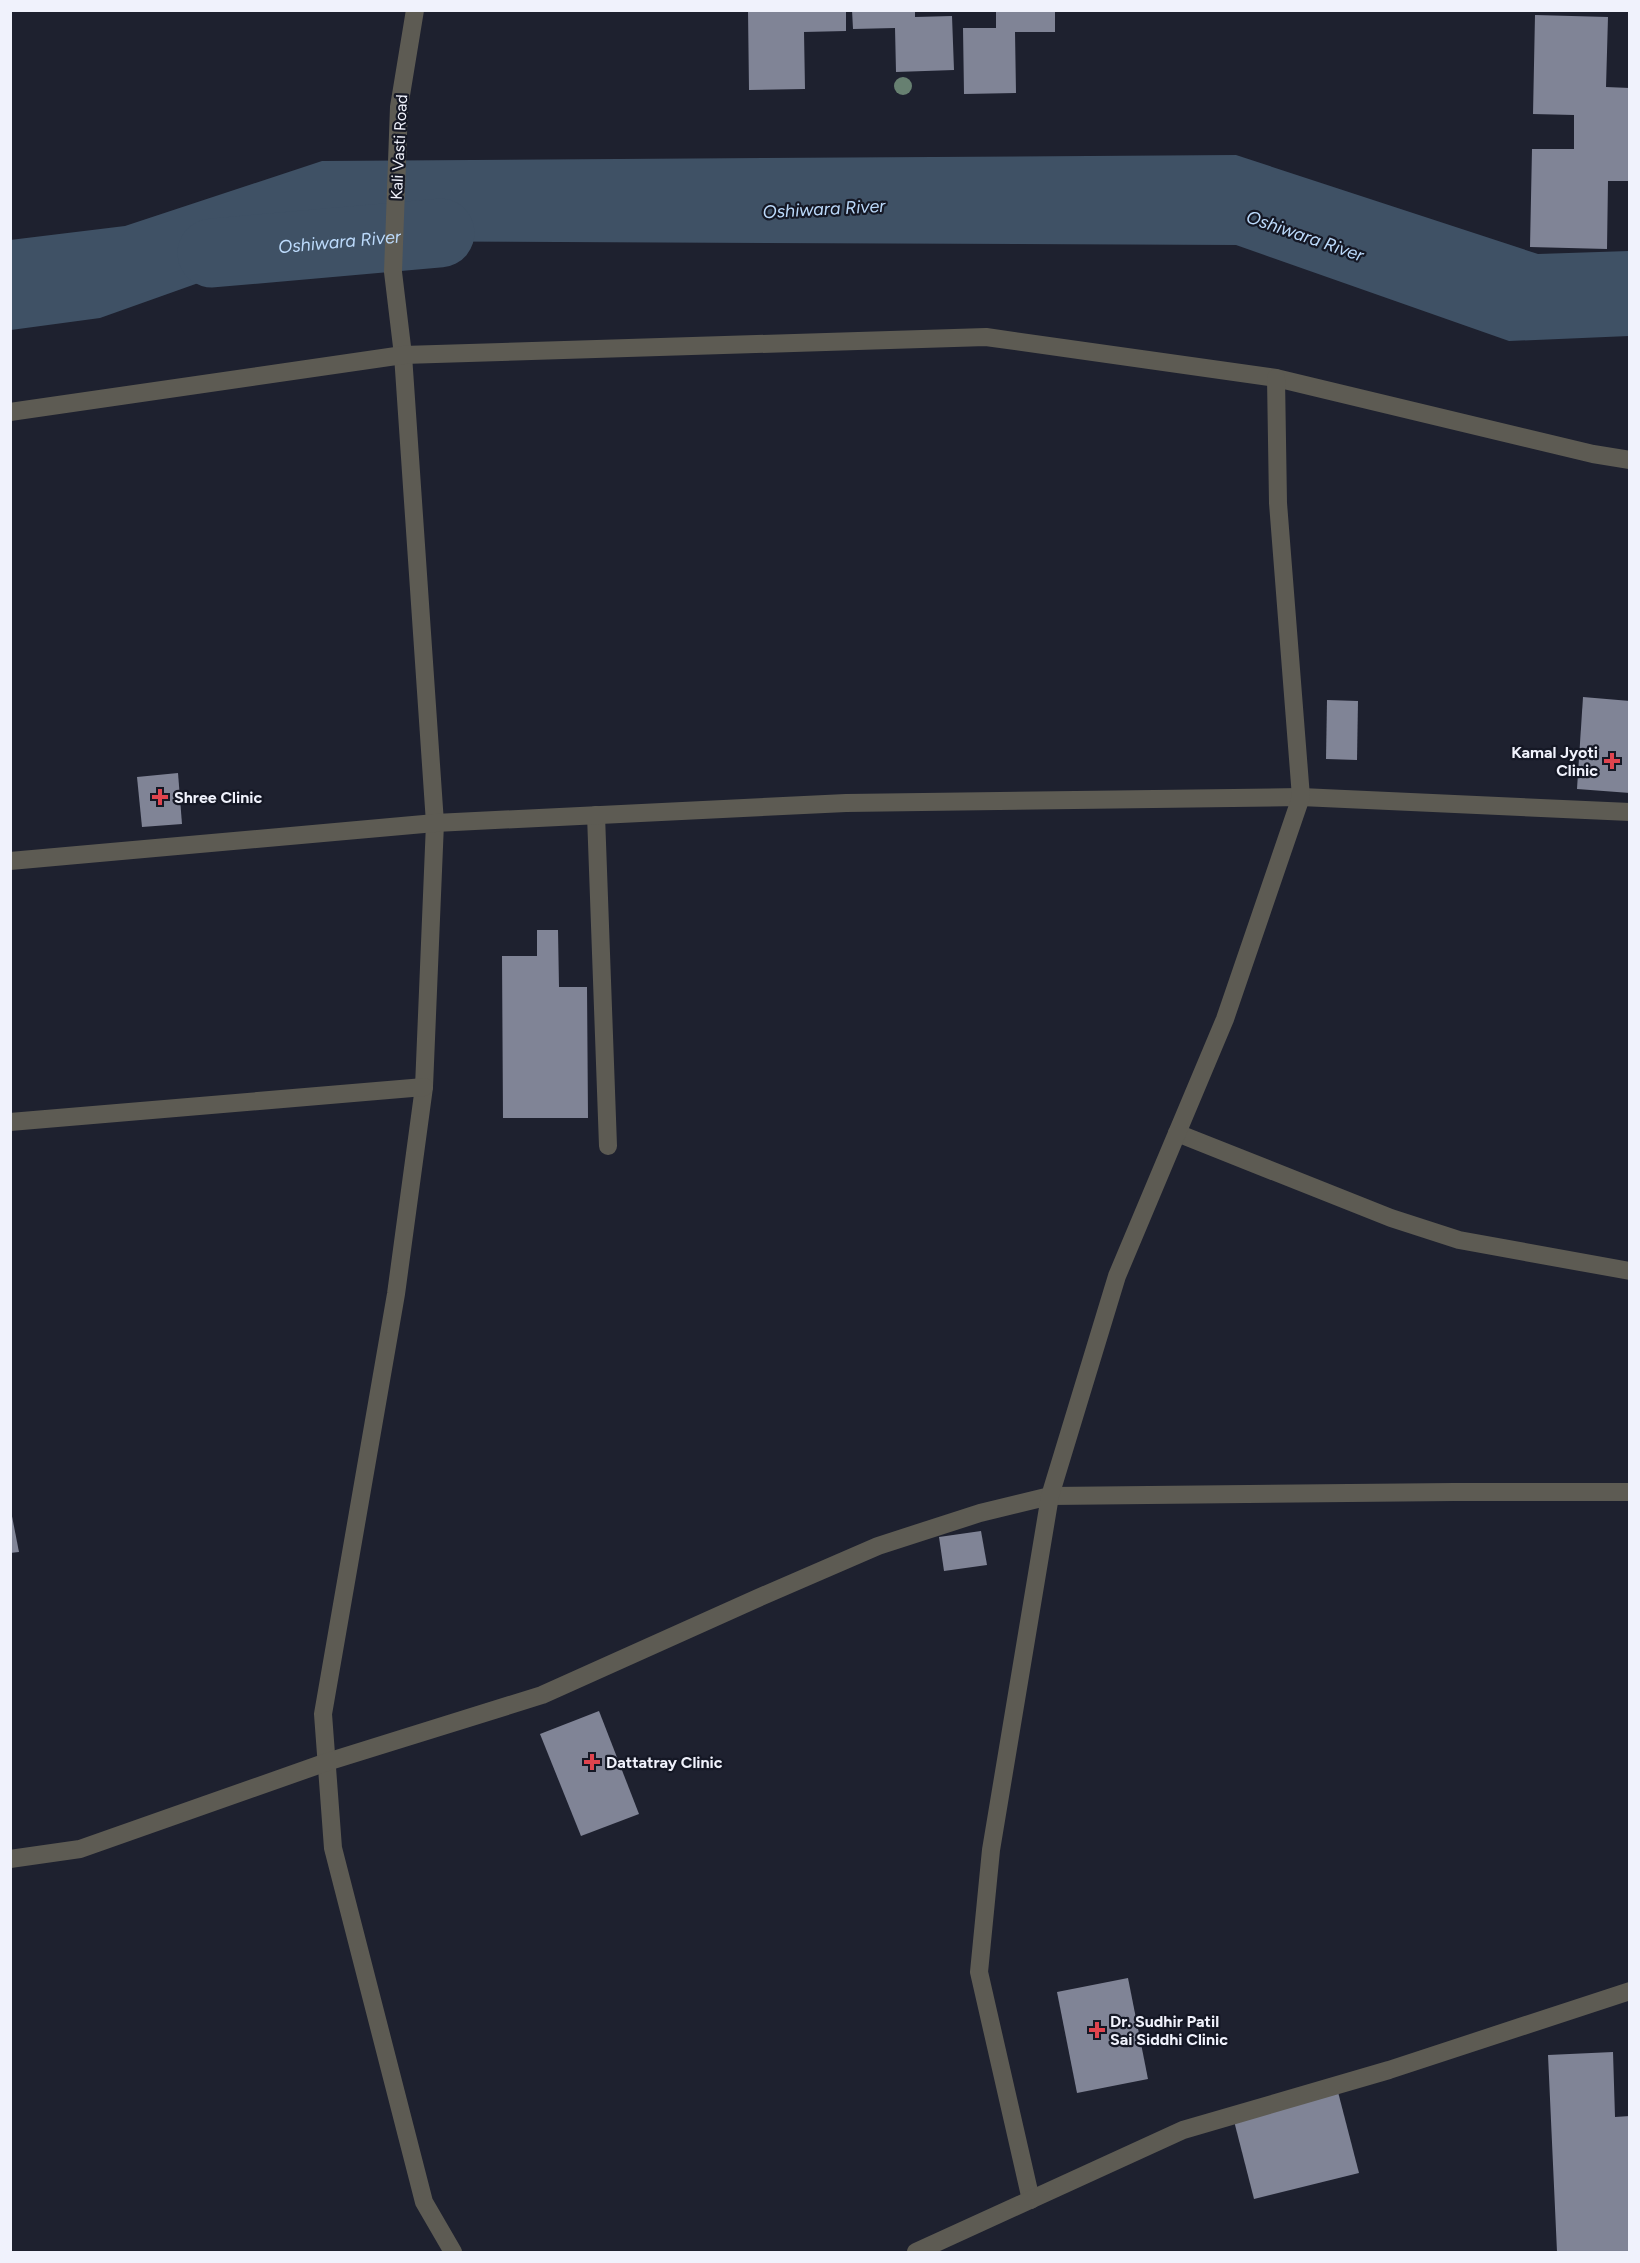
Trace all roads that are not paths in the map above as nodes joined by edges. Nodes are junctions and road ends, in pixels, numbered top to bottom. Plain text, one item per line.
1 (415, 10) edge
2 (403, 355) junction
3 (1276, 378) junction
4 (10, 412) edge
5 (1629, 460) edge
6 (1301, 797) junction
7 (1629, 812) edge
8 (596, 815) junction
9 (435, 823) junction
10 (10, 861) edge
11 (424, 1087) junction
12 (10, 1122) edge
13 (1177, 1133) junction
14 (608, 1146) dead end
15 (1629, 1271) edge
16 (1629, 1492) edge
17 (1050, 1496) junction
18 (327, 1762) junction
19 (10, 1860) edge
20 (1629, 1991) edge
21 (1031, 2200) junction
22 (453, 2253) edge
23 (916, 2253) edge

1 - 2 street, Kali Vasti Road
2 - 3 street
2 - 4 street
2 - 9 street, Kali Vasti Road
3 - 5 street
3 - 6 street
6 - 7 street
6 - 8 street
6 - 13 street
8 - 9 street
8 - 14 street
9 - 10 street
9 - 11 street, Kali Vasti Road
11 - 12 street
11 - 18 street, Kali Vasti Road
13 - 15 street
13 - 17 street
16 - 17 street
17 - 18 street
17 - 21 street
18 - 19 street
18 - 22 street, Kali Vasti Road
20 - 21 street
21 - 23 street

